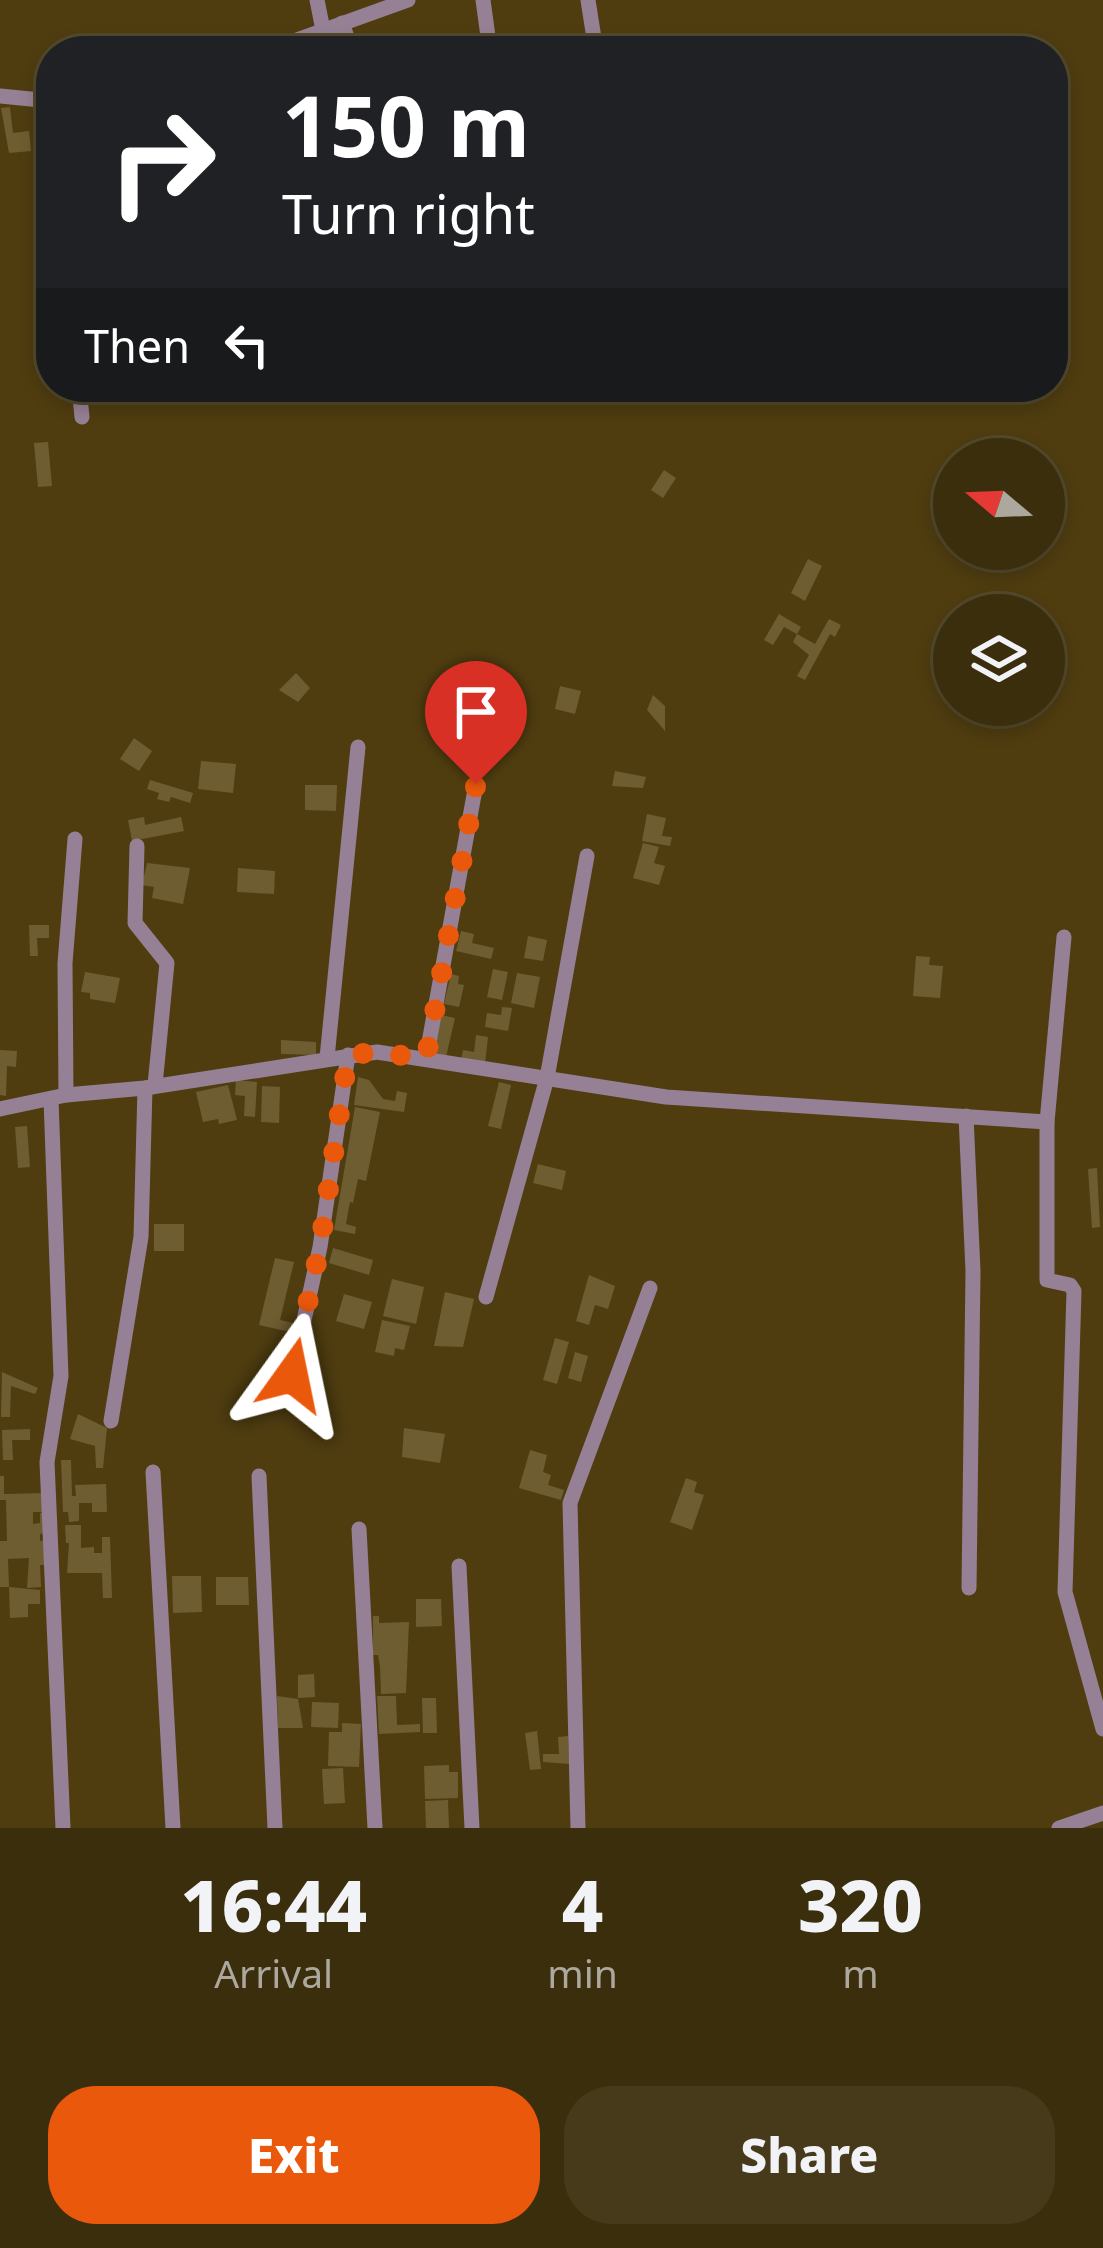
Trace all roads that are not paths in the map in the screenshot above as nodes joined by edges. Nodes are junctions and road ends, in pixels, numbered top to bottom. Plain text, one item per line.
1 (316, 0) edge
2 (408, 0) edge
3 (483, 0) edge
4 (588, 0) edge
5 (342, 23) junction
6 (323, 30) junction
7 (307, 36) edge
8 (347, 36) edge
9 (488, 36) edge
10 (594, 36) edge
11 (0, 97) edge
12 (36, 99) edge
13 (80, 402) edge
14 (82, 417) dead end
15 (358, 747) dead end
16 (476, 784) dead end
17 (75, 839) dead end
18 (137, 846) dead end
19 (587, 856) dead end
20 (1064, 938) dead end
21 (348, 1055) junction
22 (327, 1058) junction
23 (426, 1059) junction
24 (547, 1078) junction
25 (150, 1086) junction
26 (58, 1097) junction
27 (0, 1108) edge
28 (966, 1116) junction
29 (1047, 1121) junction
30 (650, 1288) dead end
31 (486, 1297) dead end
32 (292, 1375) dead end
33 (111, 1421) dead end
34 (153, 1472) dead end
35 (259, 1476) dead end
36 (359, 1529) dead end
37 (459, 1567) dead end
38 (969, 1588) dead end
39 (1103, 1729) edge
40 (1103, 1813) edge
41 (63, 1828) edge
42 (173, 1828) edge
43 (275, 1828) edge
44 (375, 1828) edge
45 (472, 1828) edge
46 (578, 1828) edge
47 (1059, 1828) edge

1 - 6 street
2 - 5 street
3 - 9 street
4 - 10 street
5 - 6 street
5 - 8 street
6 - 7 street
11 - 12 street
13 - 14 street
15 - 22 street
16 - 23 street
17 - 26 street
18 - 25 street
19 - 24 street
20 - 29 street
21 - 22 street
21 - 23 street
21 - 32 street
22 - 25 street
23 - 24 street
24 - 28 street
24 - 31 street
25 - 26 street
25 - 33 street
26 - 27 street
26 - 41 street
28 - 29 street
28 - 38 street
29 - 39 street
30 - 46 street
34 - 42 street
35 - 43 street
36 - 44 street
37 - 45 street
40 - 47 street

